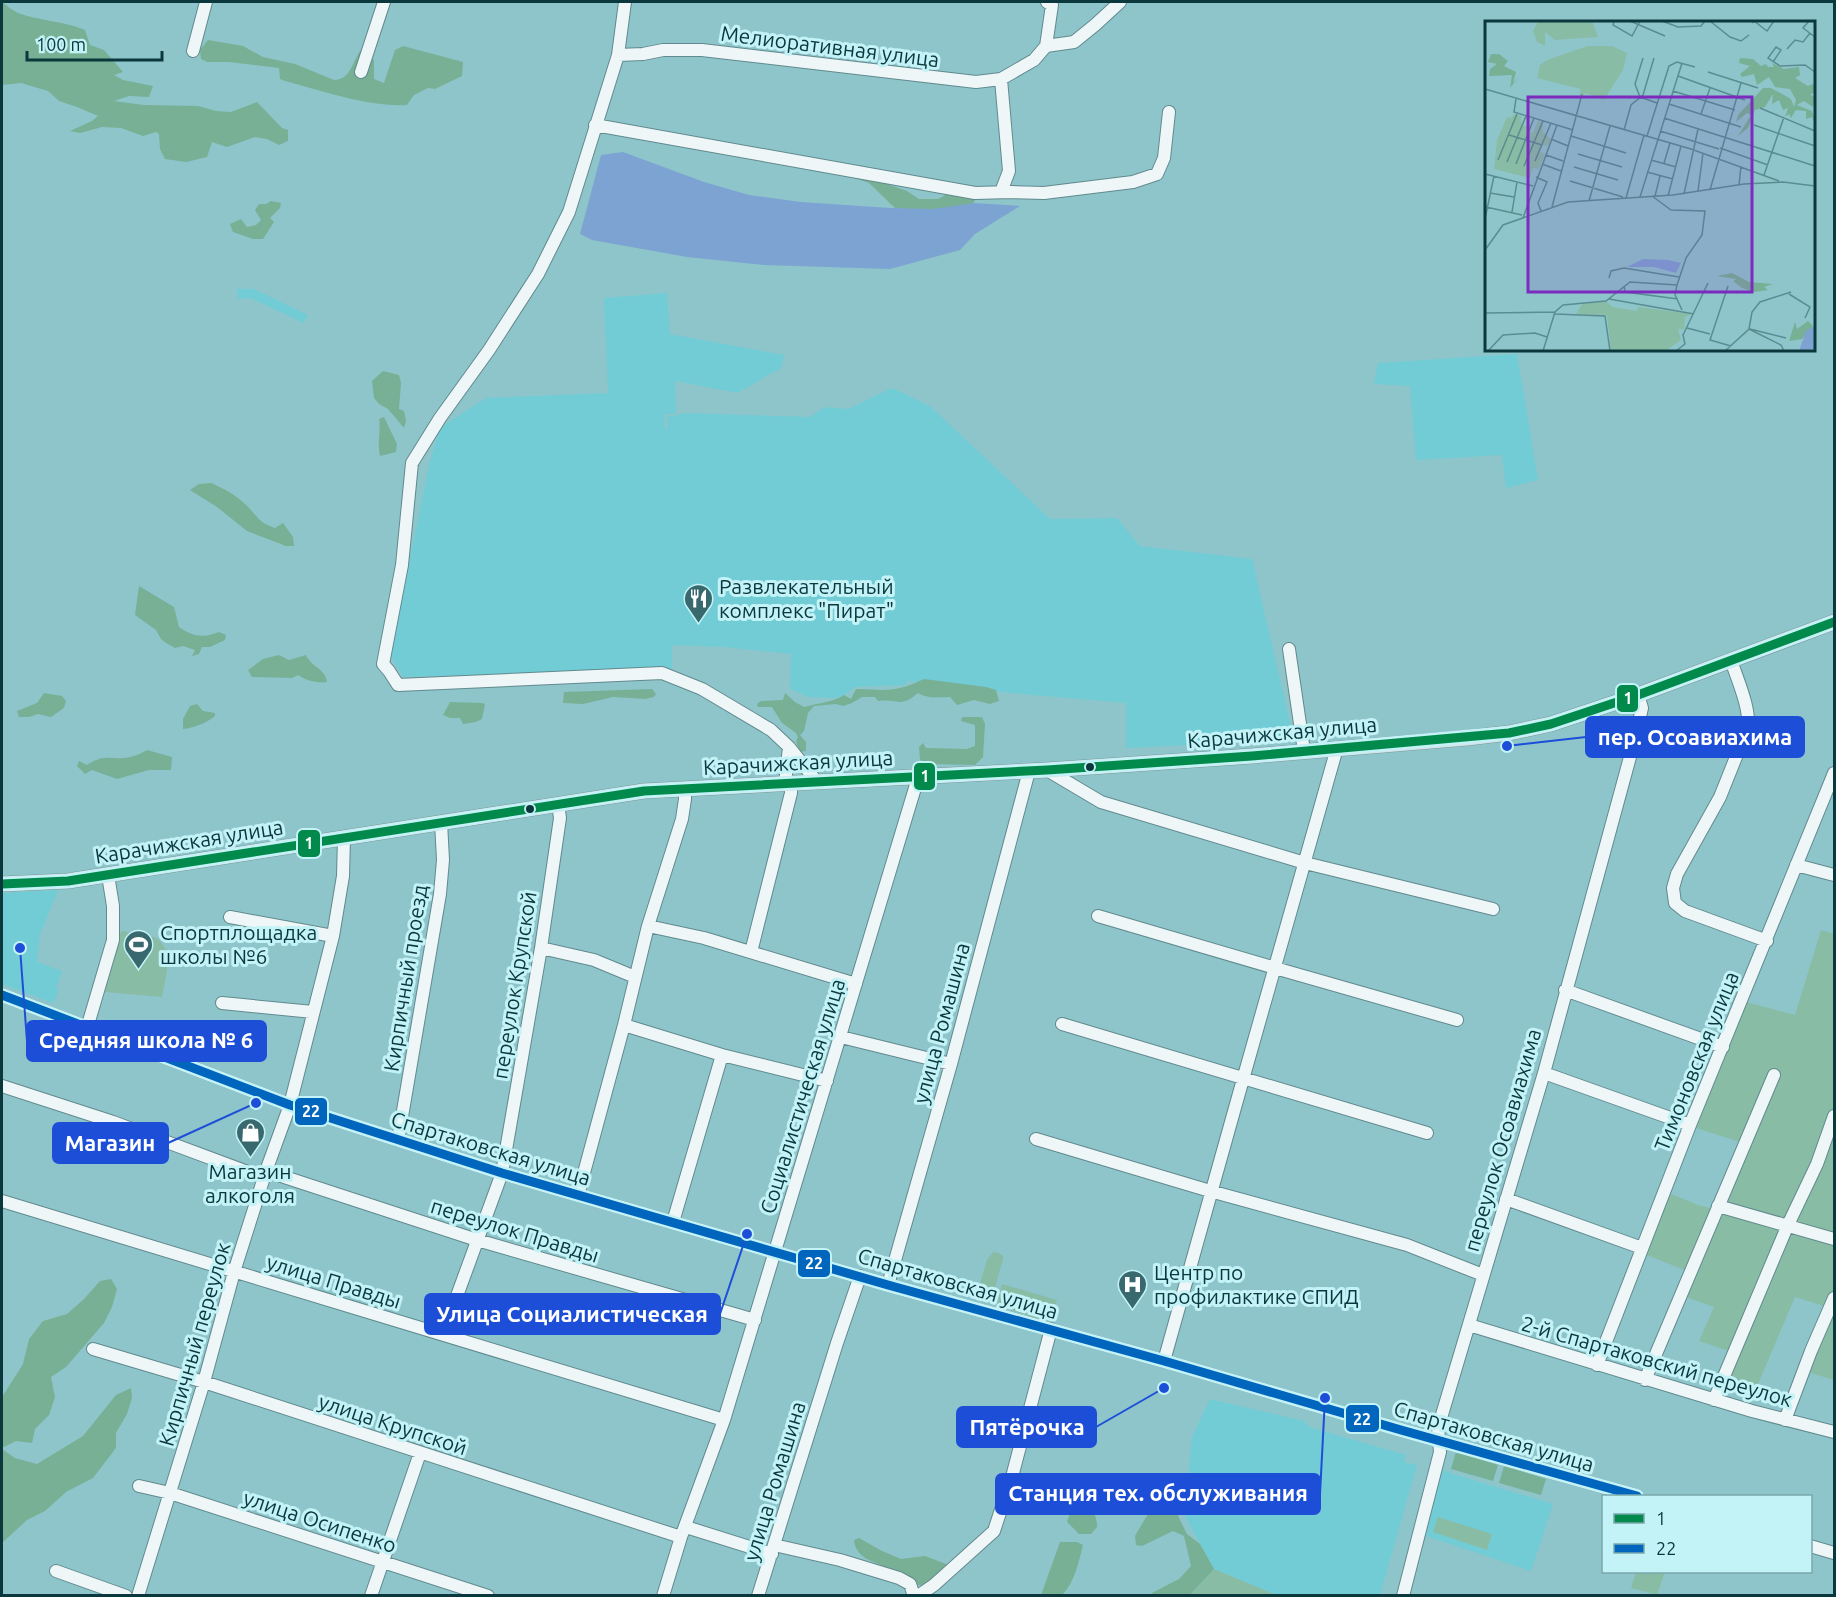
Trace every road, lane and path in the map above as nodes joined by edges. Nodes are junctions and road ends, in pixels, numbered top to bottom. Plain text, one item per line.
1 (206, 2) edge
2 (384, 2) edge
3 (625, 2) edge
4 (1047, 2) edge
5 (1120, 2) edge
6 (1046, 46) junction
7 (193, 51) dead end
8 (618, 55) junction
9 (361, 72) dead end
10 (1000, 79) junction
11 (1169, 112) dead end
12 (595, 124) junction
13 (1001, 192) junction
14 (1834, 622) edge
15 (1289, 649) dead end
16 (1731, 660) junction
17 (1638, 695) junction
18 (789, 747) junction
19 (1337, 748) junction
20 (1304, 751) junction
21 (1047, 770) junction
22 (1029, 771) junction
23 (1834, 773) edge
24 (918, 778) junction
25 (818, 782) junction
26 (788, 783) junction
27 (685, 789) junction
28 (558, 804) junction
29 (441, 822) junction
30 (344, 838) junction
31 (1305, 863) junction
32 (1796, 865) junction
33 (108, 875) junction
34 (1834, 875) edge
35 (2, 884) edge
36 (1492, 909) dead end
37 (1098, 916) dead end
38 (230, 917) dead end
39 (648, 926) junction
40 (333, 936) junction
41 (1767, 940) junction
42 (541, 948) junction
43 (751, 952) junction
44 (1275, 969) junction
45 (635, 977) junction
46 (856, 984) junction
47 (1565, 990) junction
48 (2, 995) edge
49 (222, 1003) dead end
50 (313, 1012) junction
51 (1457, 1020) dead end
52 (1062, 1024) dead end
53 (624, 1025) junction
54 (87, 1028) junction
55 (841, 1037) junction
56 (1723, 1047) junction
57 (722, 1055) junction
58 (951, 1064) junction
59 (1544, 1073) junction
60 (1774, 1075) dead end
61 (1243, 1077) junction
62 (826, 1081) junction
63 (2, 1086) edge
64 (290, 1105) junction
65 (1834, 1116) edge
66 (1690, 1125) junction
67 (1427, 1133) dead end
68 (1036, 1139) dead end
69 (398, 1140) junction
70 (502, 1173) junction
71 (265, 1175) junction
72 (1210, 1191) junction
73 (578, 1195) junction
74 (1506, 1198) junction
75 (2, 1201) edge
76 (1718, 1206) junction
77 (673, 1222) junction
78 (1787, 1227) junction
79 (1834, 1239) edge
80 (477, 1240) junction
81 (1642, 1248) junction
82 (775, 1252) junction
83 (234, 1272) junction
84 (1483, 1275) junction
85 (860, 1276) junction
86 (888, 1285) junction
87 (1834, 1298) edge
88 (755, 1320) junction
89 (1469, 1325) junction
90 (1051, 1329) junction
91 (443, 1334) junction
92 (93, 1349) dead end
93 (1164, 1361) junction
94 (1597, 1365) junction
95 (1645, 1380) junction
96 (204, 1382) junction
97 (1714, 1400) junction
98 (724, 1420) junction
99 (1785, 1420) junction
100 (1834, 1432) edge
101 (1438, 1441) junction
102 (420, 1453) junction
103 (139, 1486) dead end
104 (170, 1493) junction
105 (1630, 1495) edge
106 (684, 1532) junction
107 (1812, 1547) edge
108 (773, 1550) junction
109 (1834, 1553) edge
110 (383, 1562) junction
111 (56, 1571) dead end
112 (126, 1596) edge
113 (138, 1596) edge
114 (371, 1596) edge
115 (488, 1596) edge
116 (663, 1596) edge
117 (758, 1596) edge
118 (916, 1596) edge
119 (1403, 1596) edge

1 - 7 street
2 - 9 street
3 - 8 street
4 - 6 street
5 - 6 street
6 - 10 street, Мелиоративная улица
8 - 10 street, Мелиоративная улица
8 - 12 street
10 - 13 street
11 - 13 street
12 - 13 street
12 - 18 street
14 - 16 main road, Карачижская улица
15 - 20 street
16 - 17 main road, Карачижская улица
16 - 41 street
17 - 19 main road, Карачижская улица
17 - 47 street, переулок Осоавиахима
18 - 25 street
18 - 26 street
19 - 20 main road, Карачижская улица
19 - 31 street
20 - 21 main road, Карачижская улица
21 - 22 main road, Карачижская улица
21 - 31 street
22 - 24 main road, Карачижская улица
22 - 58 street, улица Ромашина
23 - 32 street, Тимоновская улица
24 - 25 main road, Карачижская улица
24 - 46 street, Социалистическая улица
25 - 26 main road, Карачижская улица
26 - 27 main road, Карачижская улица
26 - 43 street
27 - 28 main road, Карачижская улица
27 - 39 street
28 - 29 main road, Карачижская улица
28 - 42 street, переулок Крупской
29 - 30 main road, Карачижская улица
29 - 69 street, Кирпичный проезд
30 - 33 main road, Карачижская улица
30 - 40 street, Кирпичный переулок
31 - 36 street
31 - 44 street
32 - 34 street
32 - 41 street, Тимоновская улица
33 - 35 main road, Карачижская улица
33 - 54 street
37 - 44 street
38 - 40 street
39 - 43 street
39 - 45 street
40 - 50 street, Кирпичный переулок
41 - 56 street, Тимоновская улица
42 - 45 street
42 - 70 street, переулок Крупской
43 - 46 street
44 - 51 street
44 - 61 street
45 - 53 street
46 - 55 street, Социалистическая улица
47 - 56 street
47 - 59 street, переулок Осоавиахима
48 - 54 street, Спартаковская улица
49 - 50 street
50 - 64 street, Кирпичный переулок
52 - 61 street
53 - 57 street
53 - 73 street
54 - 64 street, Спартаковская улица
55 - 58 street
55 - 62 street, Социалистическая улица
56 - 66 street, Тимоновская улица
57 - 62 street
57 - 77 street
58 - 86 street, улица Ромашина
59 - 66 street
59 - 74 street, переулок Осоавиахима
60 - 76 street
61 - 67 street
61 - 72 street
62 - 82 street, Социалистическая улица
63 - 71 street, переулок Правды
64 - 69 street, Спартаковская улица
64 - 71 street, Кирпичный переулок
65 - 78 street
66 - 81 street, Тимоновская улица
68 - 72 street
69 - 70 street, Спартаковская улица
70 - 73 street, Спартаковская улица
70 - 80 street, переулок Крупской
71 - 80 street, переулок Правды
71 - 83 street, Кирпичный переулок
72 - 84 street
72 - 93 street
73 - 77 street, Спартаковская улица
74 - 81 street
74 - 84 street, переулок Осоавиахима
75 - 83 street, улица Правды
76 - 78 street
76 - 95 street
77 - 82 street, Спартаковская улица
78 - 79 street
78 - 97 street
80 - 88 street, переулок Правды
80 - 91 street, переулок Крупской
81 - 94 street, Тимоновская улица
82 - 85 street, Спартаковская улица
82 - 88 street, Социалистическая улица
83 - 91 street, улица Правды
83 - 96 street, Кирпичный переулок
84 - 89 street, переулок Осоавиахима
85 - 86 street, Спартаковская улица
85 - 108 street, улица Ромашина
86 - 90 street, Спартаковская улица
87 - 99 street
88 - 98 street, Социалистическая улица
89 - 94 street, 2-й Спартаковский переулок
89 - 101 street, переулок Осоавиахима
90 - 93 street, Спартаковская улица
90 - 118 street
91 - 98 street, улица Правды
92 - 96 street, улица Крупской
93 - 101 street, Спартаковская улица
94 - 95 street, 2-й Спартаковский переулок
95 - 97 street, 2-й Спартаковский переулок
96 - 102 street, улица Крупской
96 - 104 street, Кирпичный переулок
97 - 99 street, 2-й Спартаковский переулок
98 - 106 street, Социалистическая улица
99 - 100 street, 2-й Спартаковский переулок
101 - 105 street, Спартаковская улица
101 - 119 street, переулок Осоавиахима
102 - 106 street, улица Крупской
102 - 110 street
103 - 104 street, улица Осипенко
104 - 110 street, улица Осипенко
104 - 113 street, Кирпичный переулок
106 - 108 street, улица Крупской
106 - 116 street, Социалистическая улица
107 - 109 street
108 - 117 street, улица Ромашина
108 - 118 street, улица Крупской
110 - 114 street
110 - 115 street, улица Осипенко
111 - 112 street

